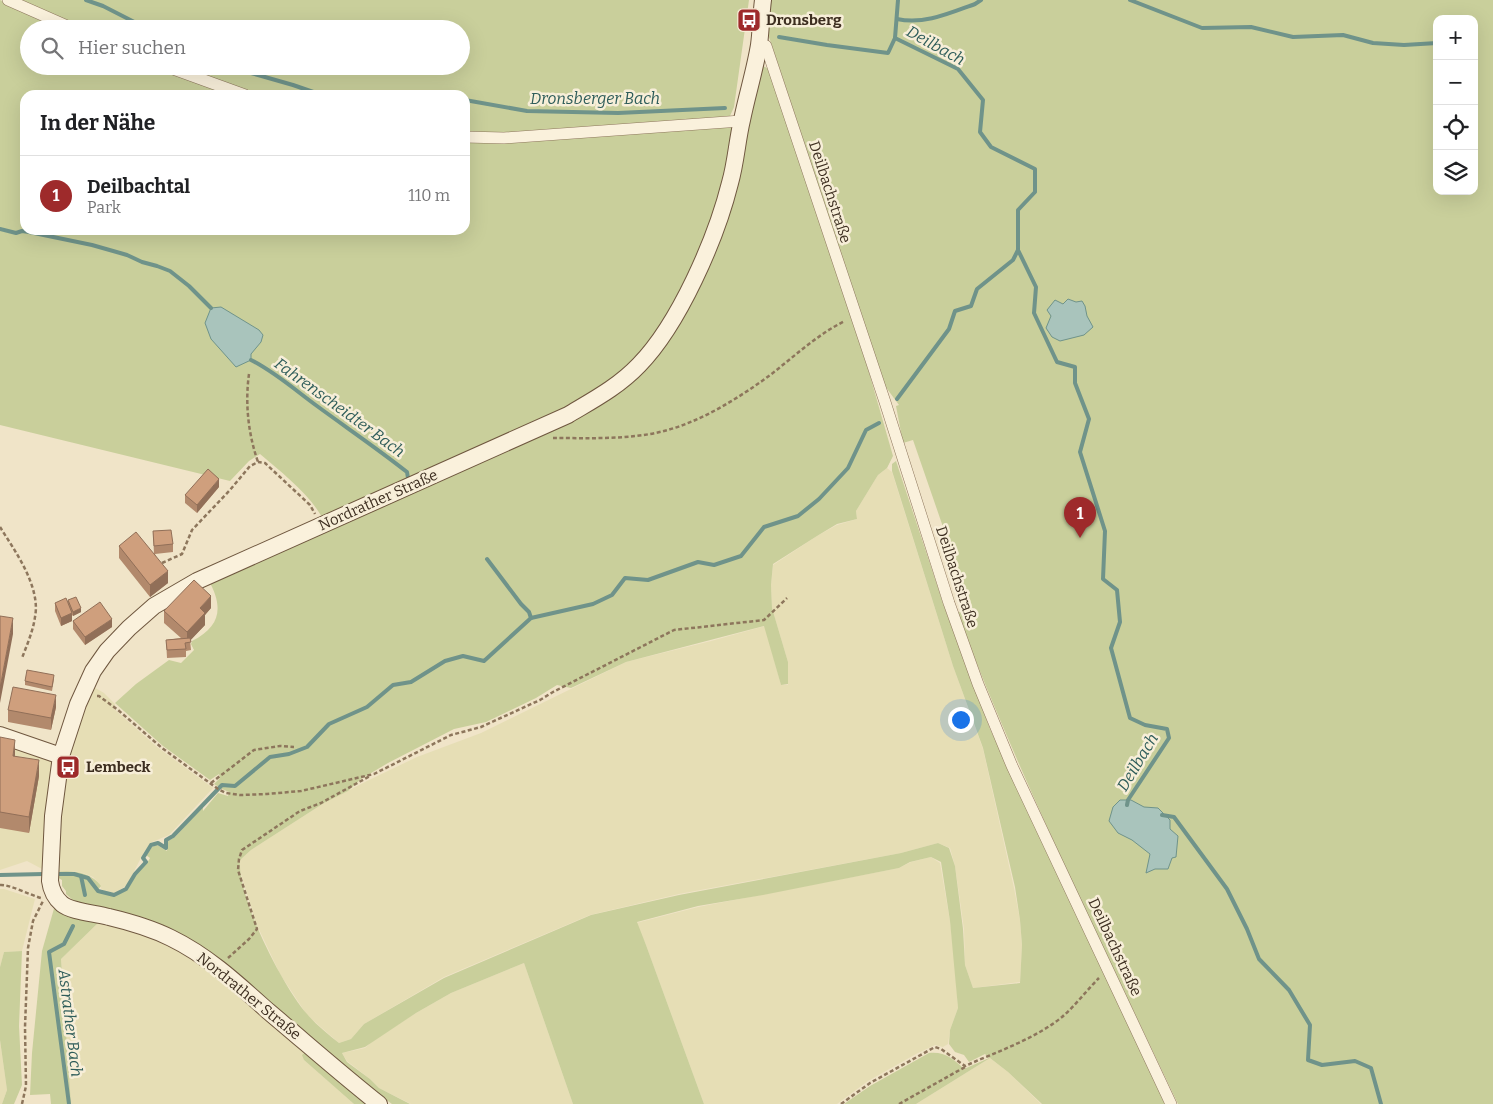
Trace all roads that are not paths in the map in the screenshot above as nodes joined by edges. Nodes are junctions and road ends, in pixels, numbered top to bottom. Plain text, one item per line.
1 (8, 0) edge
2 (763, 0) edge
3 (54, 20) edge
4 (758, 47) junction
5 (190, 75) edge
6 (231, 90) edge
7 (741, 121) junction
8 (470, 137) edge
9 (0, 735) edge
10 (61, 756) junction
11 (379, 1104) edge
12 (1171, 1104) edge

1 - 3 street
2 - 4 main road, Nordrather Straße
4 - 7 main road, Nordrather Straße
4 - 12 street, Deilbachstraße
5 - 6 street
7 - 8 street
7 - 10 main road, Nordrather Straße
9 - 10 main road
10 - 11 main road, Nordrather Straße

